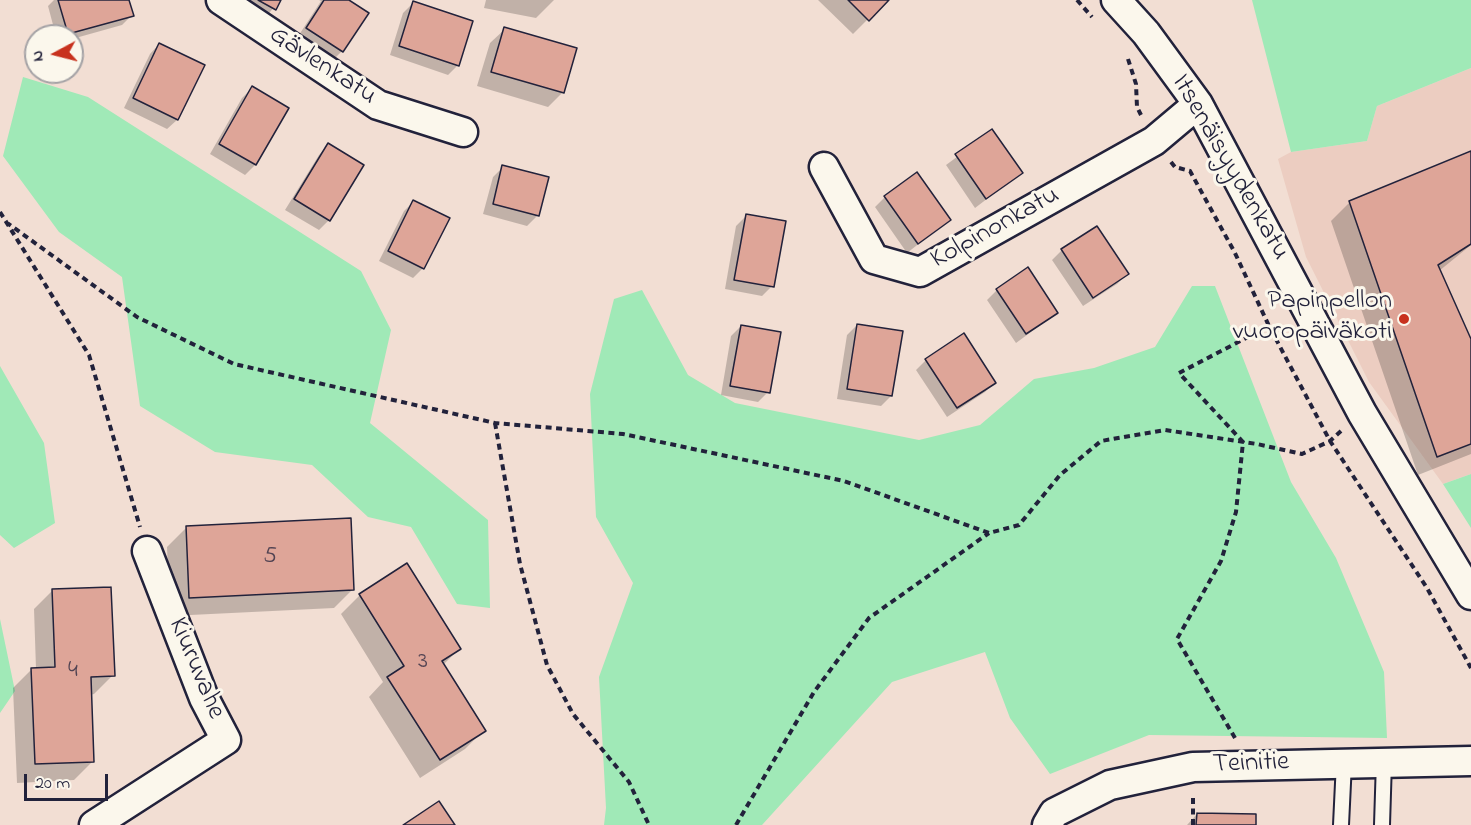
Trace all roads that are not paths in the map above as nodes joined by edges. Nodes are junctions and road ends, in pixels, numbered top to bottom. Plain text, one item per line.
1 (221, 0) edge
2 (1116, 0) edge
3 (1198, 104) junction
4 (463, 132) dead end
5 (824, 167) dead end
6 (147, 551) road end
7 (1471, 595) edge
8 (1384, 761) junction
9 (1471, 761) edge
10 (1344, 762) junction
11 (94, 825) edge
12 (1047, 825) edge
13 (1341, 825) edge
14 (1382, 825) edge

1 - 4 street, Gävlenkatu
2 - 3 street, Itsenäisyydenkatu
3 - 5 street, Kolpinonkatu
3 - 7 street, Itsenäisyydenkatu
6 - 11 street, Kiuruvahe
8 - 9 street, Teinitie
8 - 10 street, Teinitie
8 - 14 lane
10 - 12 street, Teinitie
10 - 13 lane

